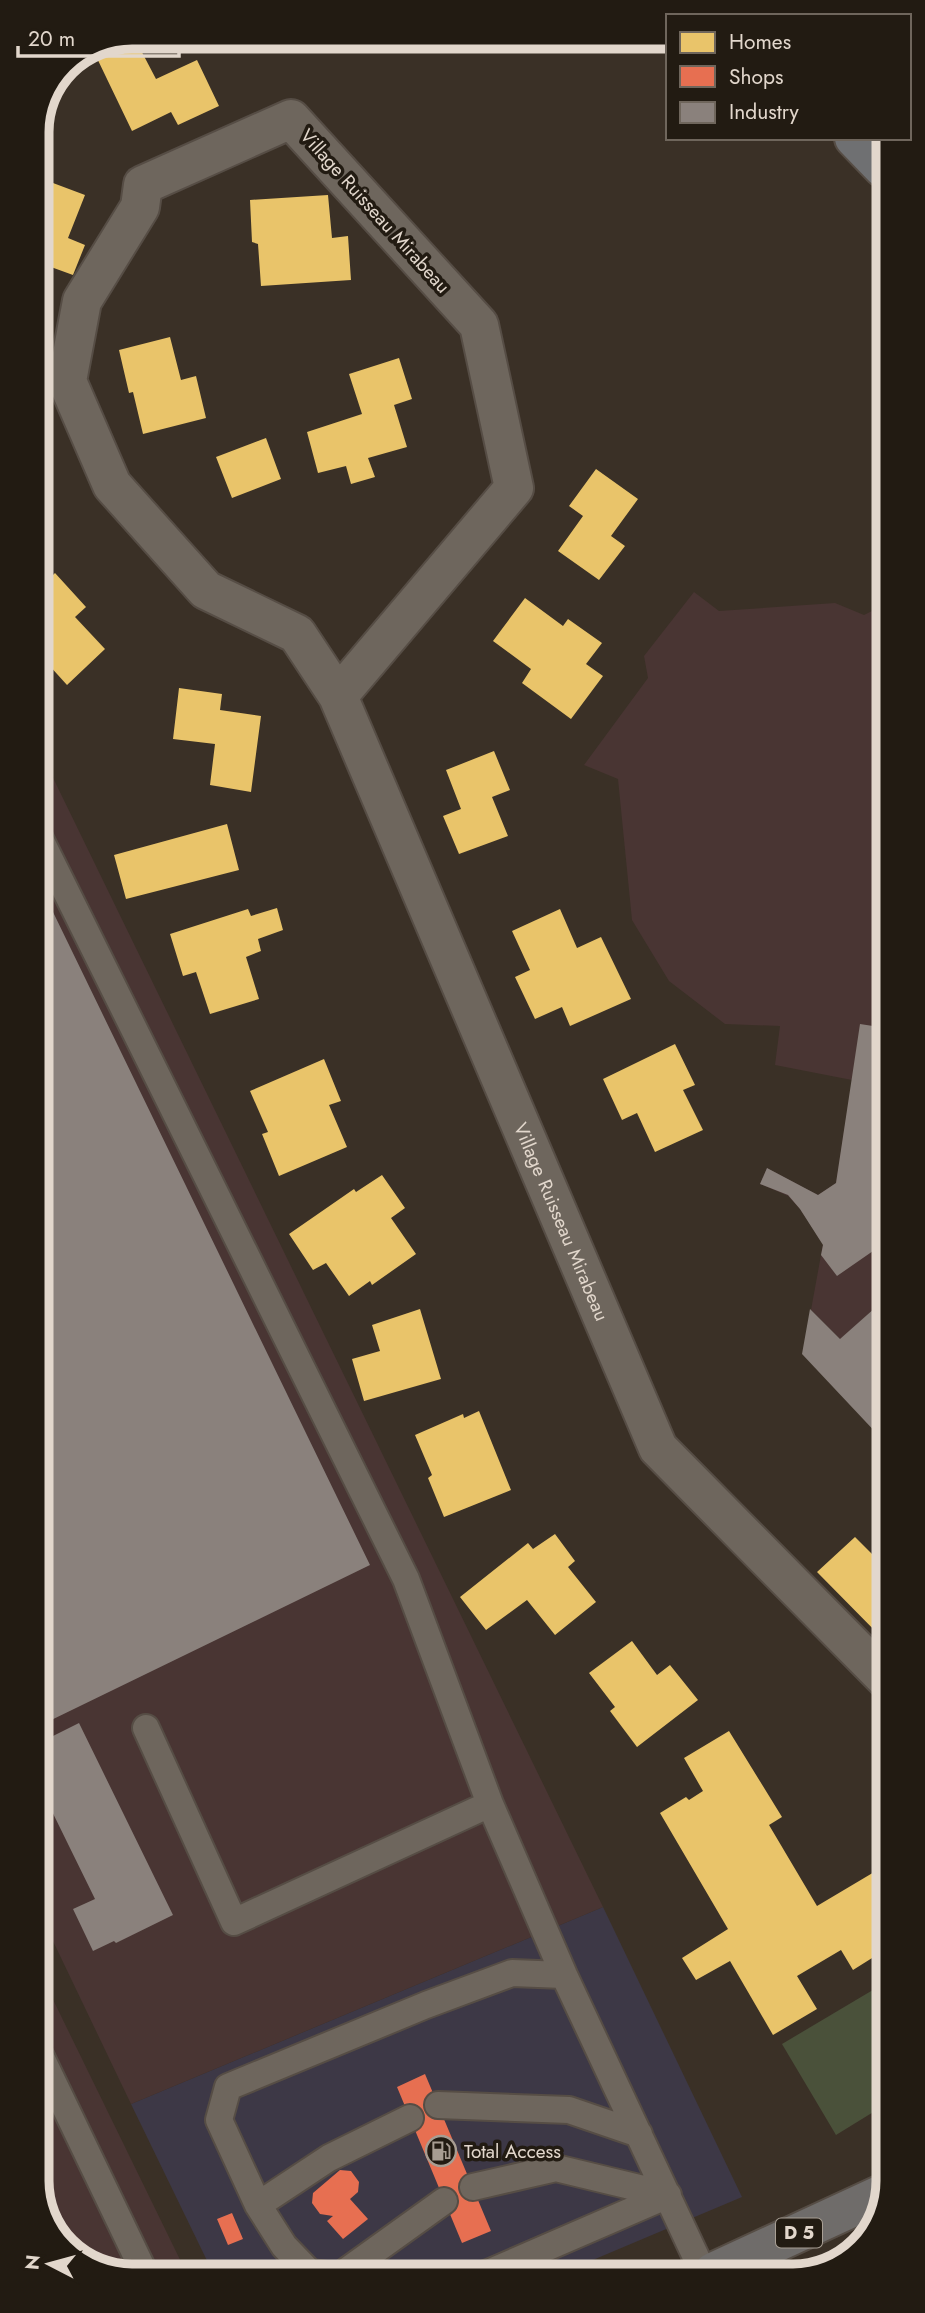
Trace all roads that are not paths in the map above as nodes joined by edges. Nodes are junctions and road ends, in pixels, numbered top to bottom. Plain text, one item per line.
1 (856, 140) edge
2 (876, 160) edge
3 (338, 696) junction
4 (49, 859) edge
5 (876, 1669) edge
6 (146, 1728) dead end
7 (490, 1804) junction
8 (564, 1975) junction
9 (49, 2074) edge
10 (438, 2105) dead end
11 (410, 2118) dead end
12 (639, 2134) junction
13 (473, 2187) dead end
14 (668, 2195) junction
15 (874, 2198) edge
16 (444, 2201) dead end
17 (258, 2205) junction
18 (140, 2264) edge
19 (301, 2264) edge
20 (356, 2264) edge
21 (509, 2264) edge
22 (699, 2264) edge
23 (730, 2264) edge

1 - 2 highway
3 - 3 street, Village Ruisseau Mirabeau
3 - 5 street, Village Ruisseau Mirabeau
4 - 7 lane
6 - 7 lane
7 - 8 lane
8 - 12 lane
8 - 17 lane
9 - 18 lane
10 - 12 lane
11 - 17 lane
12 - 14 lane
13 - 14 lane
14 - 21 lane
14 - 22 lane
15 - 23 main road, D 5
16 - 20 lane
17 - 19 lane

